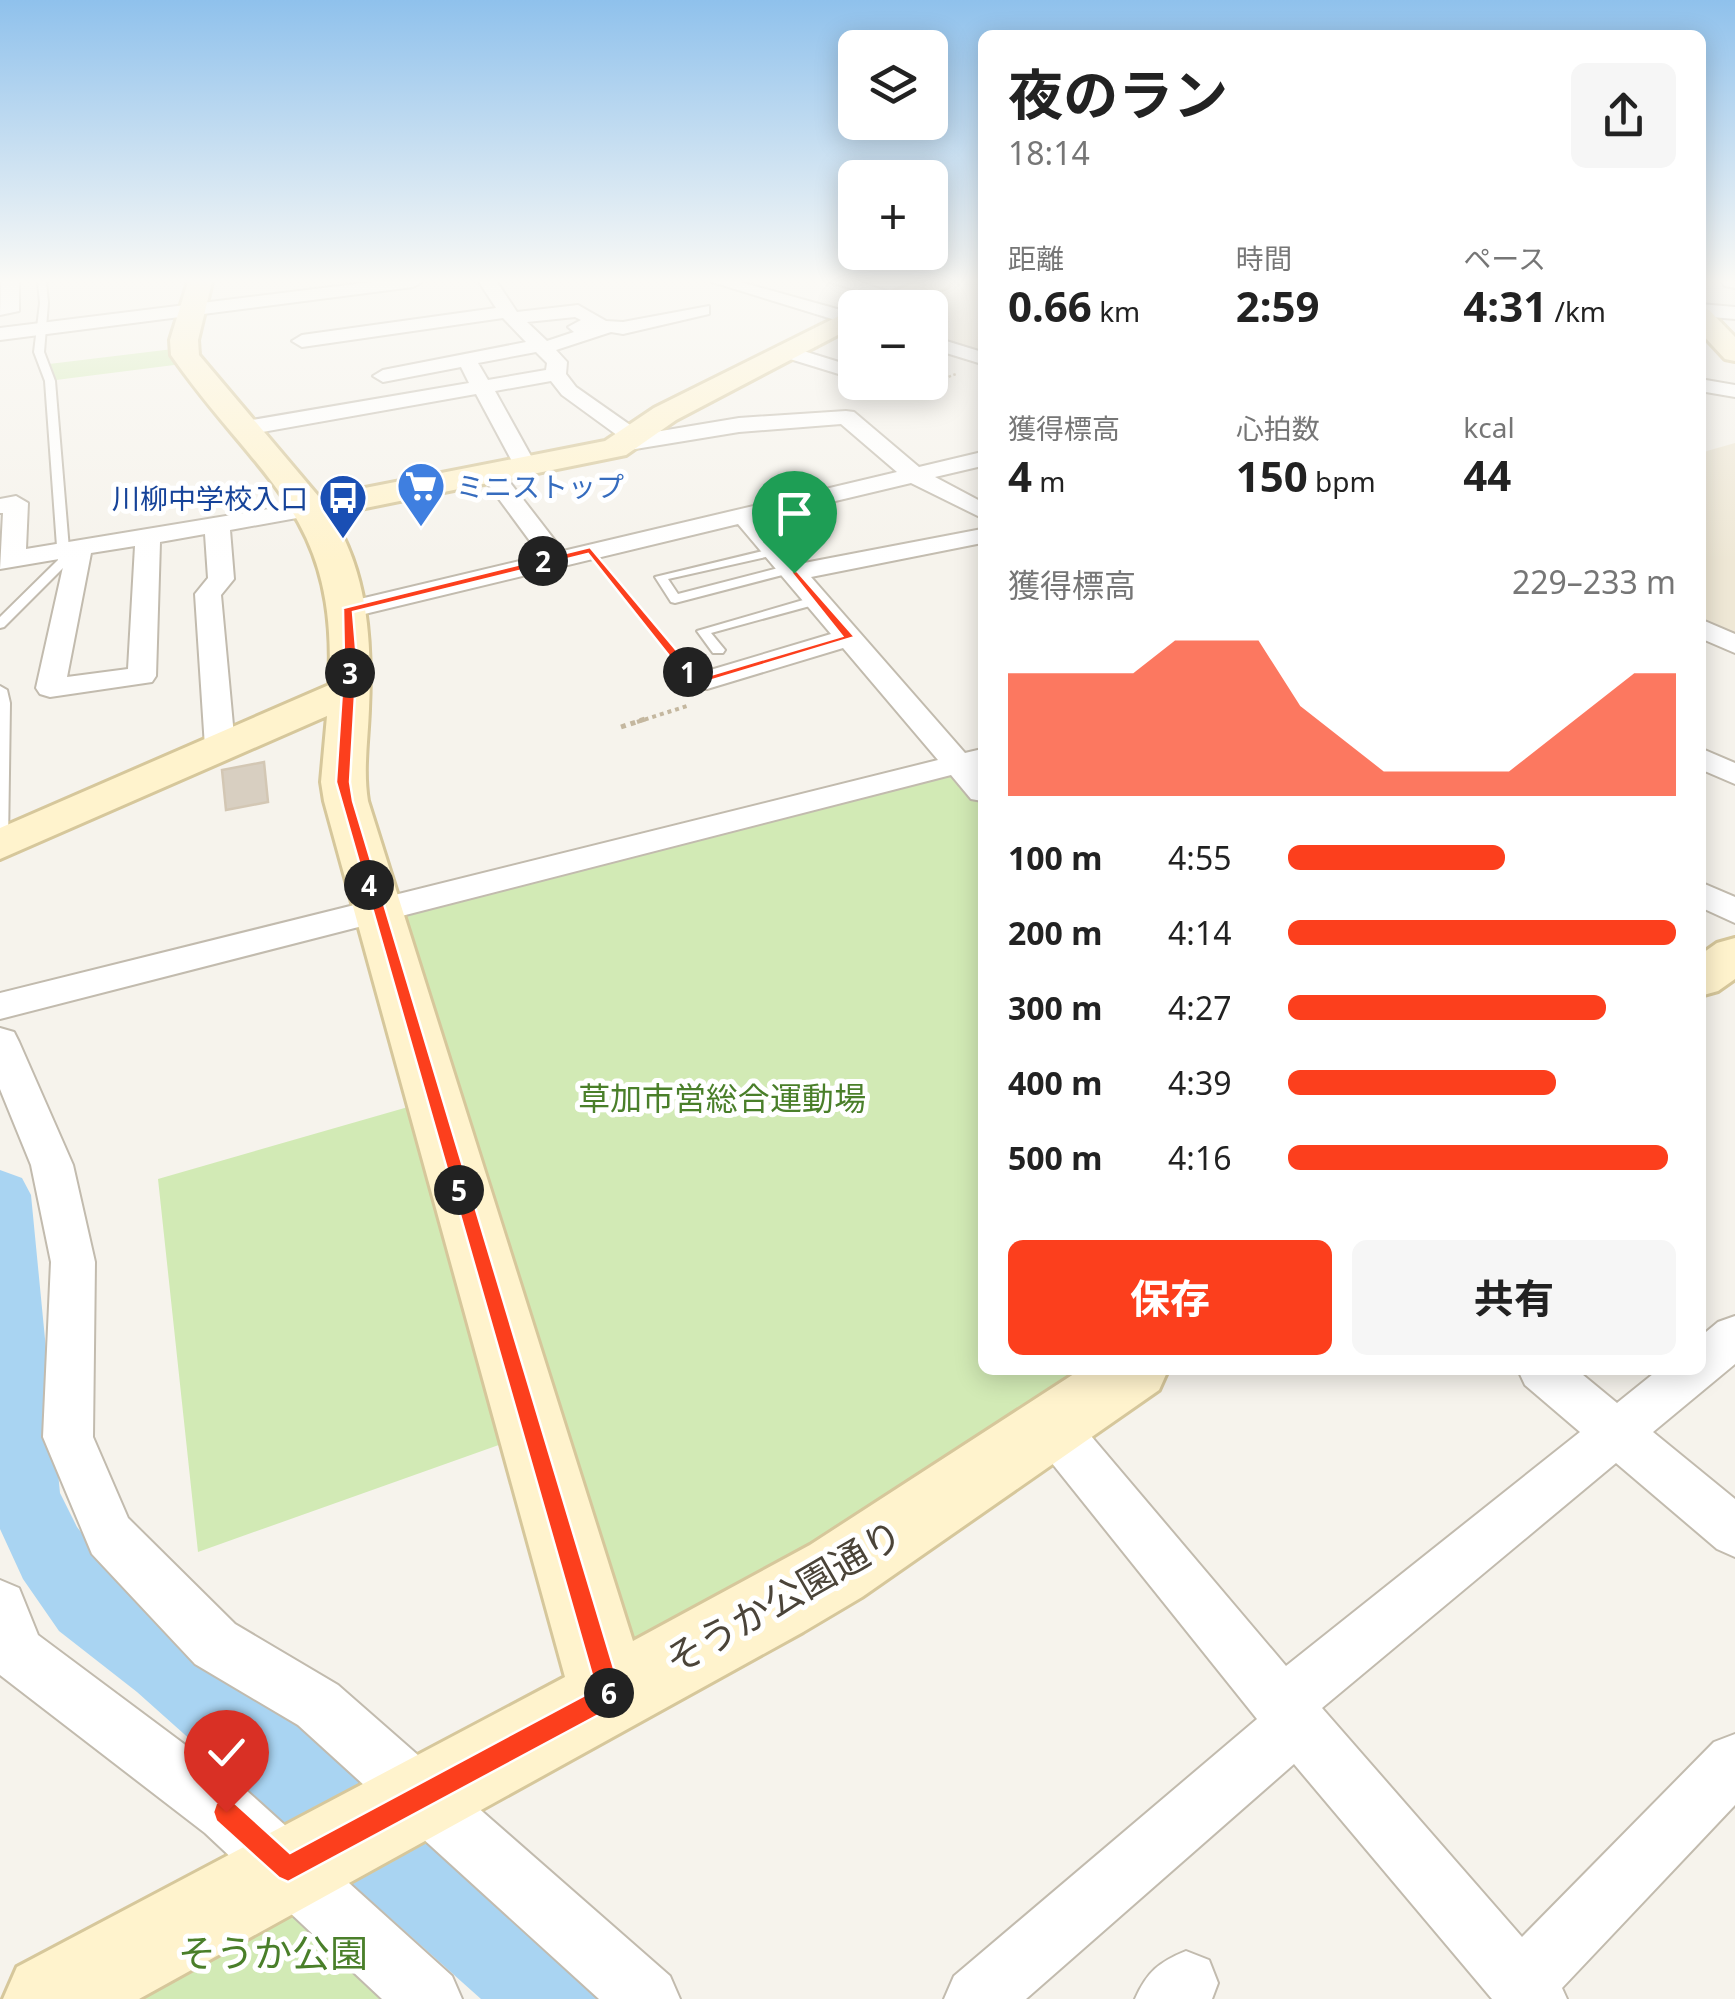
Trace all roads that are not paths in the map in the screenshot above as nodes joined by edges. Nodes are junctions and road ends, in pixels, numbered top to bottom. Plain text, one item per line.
1 (48, 375) edge
2 (202, 375) edge
3 (384, 375) edge
4 (476, 375) edge
5 (546, 375) edge
6 (557, 375) edge
7 (739, 375) edge
8 (355, 381) dead end
9 (481, 384) junction
10 (1706, 386) edge
11 (1735, 390) edge
12 (246, 428) junction
13 (628, 440) junction
14 (978, 461) edge
15 (525, 465) junction
16 (490, 472) junction
17 (915, 476) junction
18 (0, 506) edge
19 (978, 509) edge
20 (310, 510) junction
21 (743, 516) junction
22 (217, 525) junction
23 (148, 536) junction
24 (978, 537) edge
25 (71, 549) junction
26 (555, 558) junction
27 (6, 560) edge
28 (786, 565) junction
29 (817, 600) junction
30 (348, 610) junction
31 (0, 624) edge
32 (1706, 630) edge
33 (849, 637) junction
34 (1735, 645) edge
35 (718, 650) dead end
36 (697, 683) road end
37 (0, 690) edge
38 (350, 692) junction
39 (220, 748) junction
40 (970, 761) edge
41 (1706, 761) edge
42 (1735, 775) edge
43 (0, 844) edge
44 (1706, 896) edge
45 (375, 909) junction
46 (1735, 912) edge
47 (1735, 955) edge
48 (1706, 975) edge
49 (0, 1006) edge
50 (0, 1042) edge
51 (1735, 1336) edge
52 (1706, 1359) edge
53 (1127, 1375) edge
54 (1548, 1375) edge
55 (1687, 1375) edge
56 (1052, 1426) junction
57 (1616, 1433) junction
58 (1735, 1532) edge
59 (0, 1606) edge
60 (610, 1695) junction
61 (1290, 1714) junction
62 (1735, 1763) edge
63 (416, 1801) junction
64 (299, 1863) junction
65 (1528, 1991) edge
66 (48, 1999) edge
67 (430, 1999) edge
68 (647, 1999) edge
69 (977, 1999) edge

1 - 25 lane
2 - 12 street
3 - 8 street
4 - 9 street
5 - 9 street
6 - 13 street
7 - 13 street
9 - 12 street
9 - 15 street
10 - 11 street
12 - 20 street
13 - 15 street
13 - 17 street
14 - 17 street
15 - 16 street
16 - 20 street
16 - 26 street
17 - 19 street
17 - 21 street
18 - 27 street
20 - 22 street
20 - 30 street
21 - 26 street
21 - 28 street
22 - 23 street
22 - 39 street
23 - 25 street
23 - 25 street
24 - 28 street
25 - 27 street
25 - 31 lane
26 - 30 street
28 - 28 lane
28 - 29 street
29 - 33 street
29 - 35 lane
30 - 38 street
32 - 34 street
33 - 36 street
33 - 40 street
37 - 43 lane
38 - 39 street
38 - 45 street
39 - 43 street
40 - 45 street
41 - 42 street
44 - 46 street
45 - 49 street
45 - 60 street
47 - 48 street
50 - 63 street
51 - 52 street
53 - 56 street, そうか公園通り
54 - 57 street
55 - 57 street
56 - 60 street, そうか公園通り
56 - 61 street
57 - 58 street
57 - 61 street
59 - 64 street
60 - 63 street, そうか公園通り
61 - 65 street
61 - 69 street
62 - 65 street
63 - 64 street, そうか公園通り
63 - 68 street
64 - 66 street, そうか公園通り
64 - 67 street

